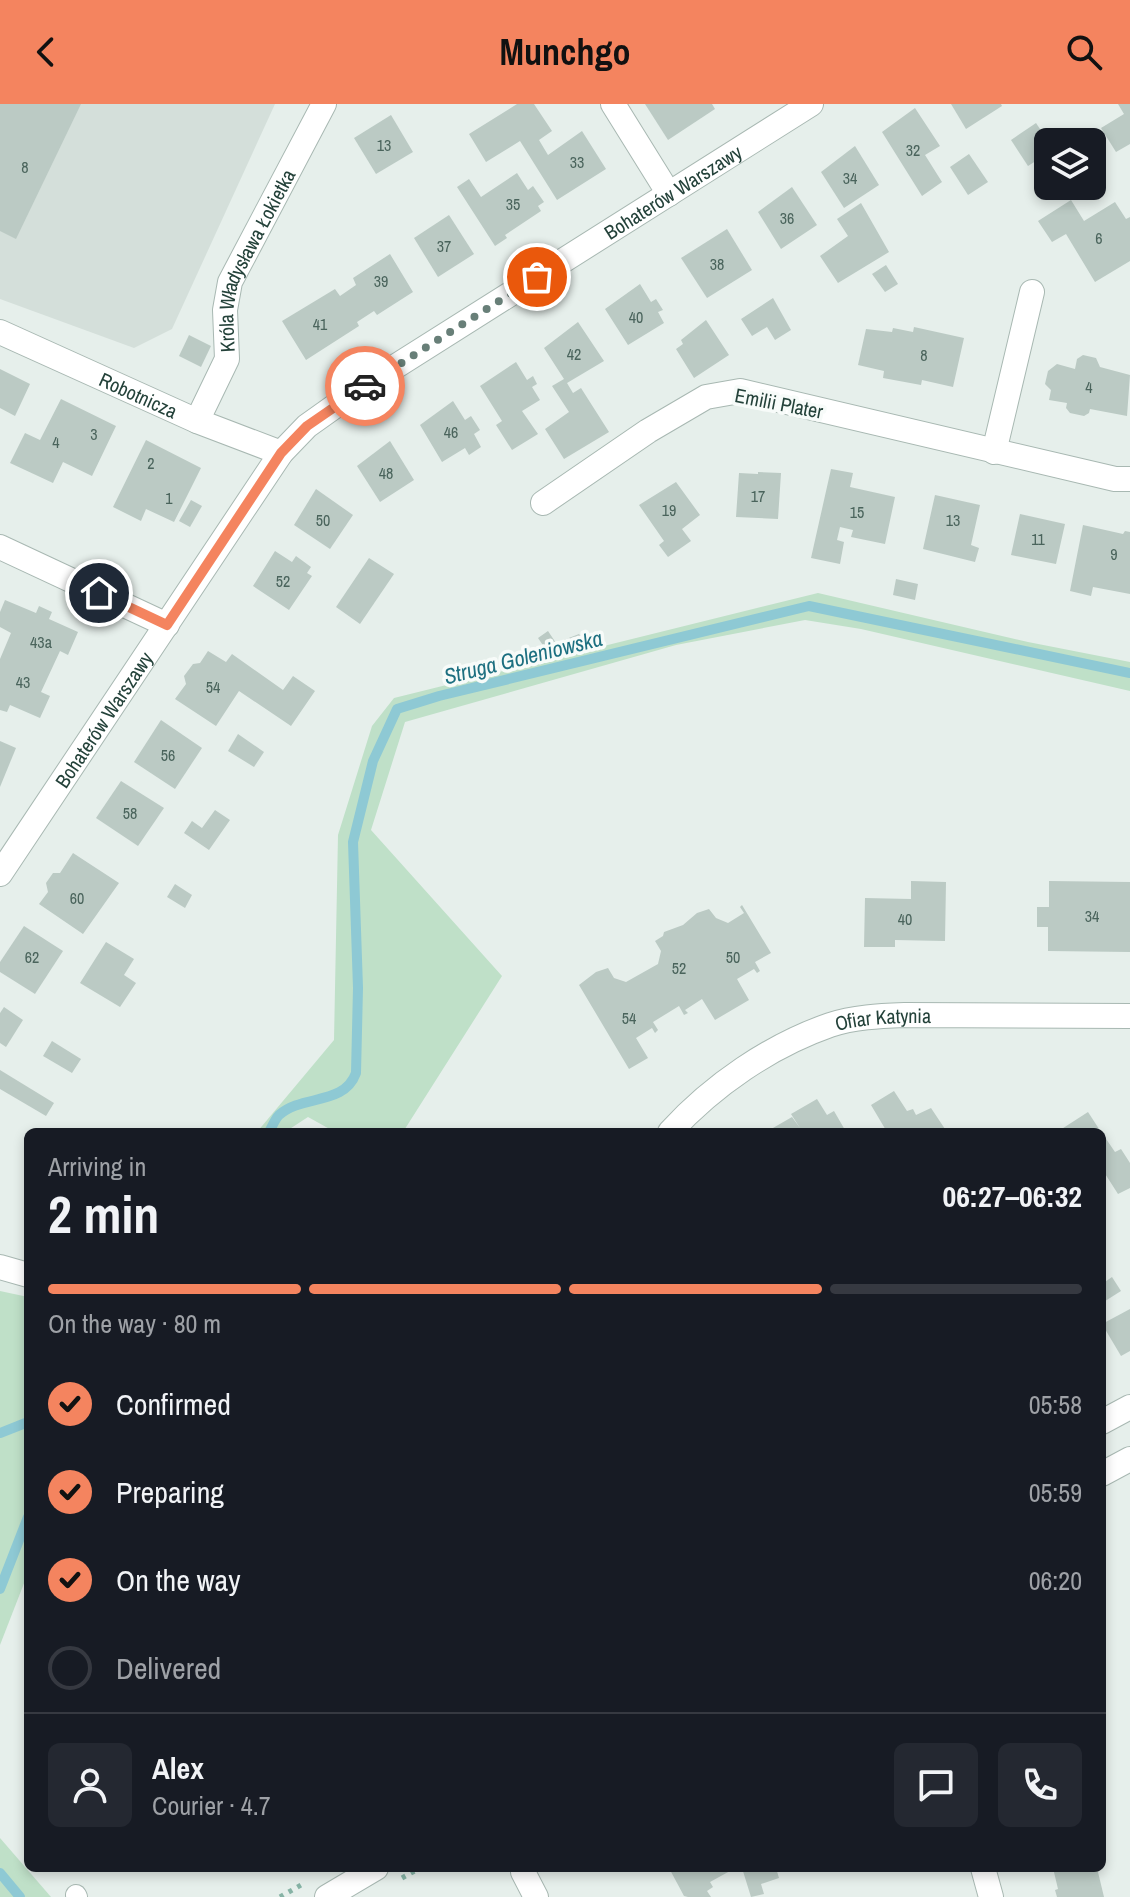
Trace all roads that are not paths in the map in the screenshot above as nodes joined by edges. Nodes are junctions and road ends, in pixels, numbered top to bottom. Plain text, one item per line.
1 (324, 104) edge
2 (613, 104) edge
3 (811, 104) edge
4 (669, 194) junction
5 (1032, 292) dead end
6 (0, 332) edge
7 (197, 421) junction
8 (994, 452) junction
9 (281, 453) junction
10 (1130, 479) edge
11 (543, 503) dead end
12 (0, 547) edge
13 (167, 625) junction
14 (0, 874) edge
15 (1130, 1016) edge
16 (674, 1128) edge
17 (0, 1267) edge
18 (24, 1274) edge
19 (1130, 1407) edge
20 (1106, 1420) edge
21 (1130, 1459) edge
22 (1106, 1472) edge
23 (369, 1872) edge
24 (523, 1872) dead end
25 (984, 1872) edge
26 (327, 1897) edge
27 (536, 1897) edge
28 (991, 1897) edge

1 - 7 street, Króla Władysława Łokietka
2 - 4 street
3 - 4 street, Bohaterów Warszawy
4 - 9 street, Bohaterów Warszawy
5 - 8 street
6 - 7 street, Robotnicza
7 - 9 street, Robotnicza
8 - 10 street, Emilii Plater
8 - 11 street, Emilii Plater
9 - 13 street, Bohaterów Warszawy
12 - 13 street
13 - 14 street, Bohaterów Warszawy
15 - 16 street, Ofiar Katynia
17 - 18 street
19 - 20 street
21 - 22 street
23 - 26 street
24 - 27 street
25 - 28 street

